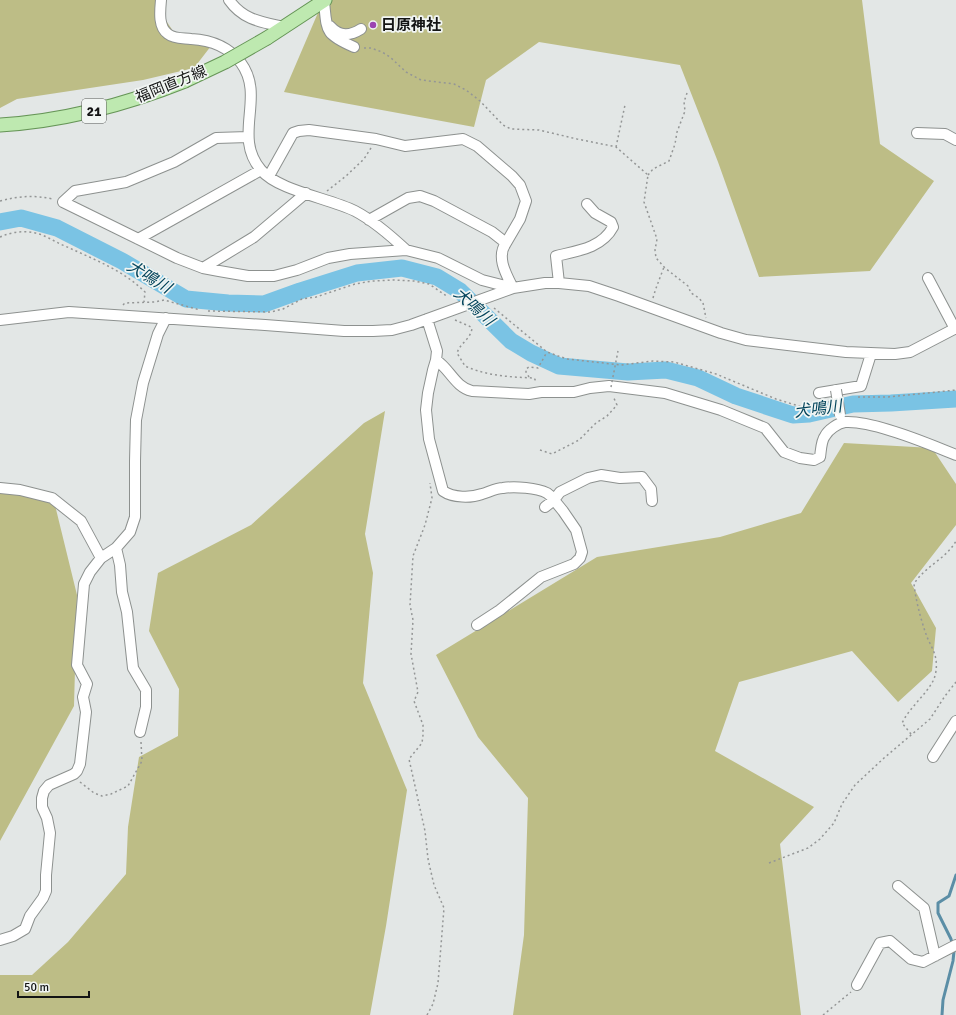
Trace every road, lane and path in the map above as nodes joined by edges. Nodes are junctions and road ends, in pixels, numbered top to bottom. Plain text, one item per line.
1 (161, 0) edge
2 (229, 0) edge
3 (324, 0) edge
4 (326, 22) junction
5 (284, 27) junction
6 (361, 29) dead end
7 (354, 47) joint
8 (687, 93) dead end
9 (625, 105) dead end
10 (0, 124) edge
11 (917, 133) dead end
12 (248, 137) junction
13 (376, 139) junction
14 (956, 140) edge
15 (616, 147) junction
16 (265, 173) junction
17 (648, 175) junction
18 (306, 193) junction
19 (322, 199) junction
20 (0, 201) edge
21 (63, 202) junction
22 (588, 204) dead end
23 (369, 220) junction
24 (0, 237) edge
25 (138, 239) junction
26 (506, 243) junction
27 (406, 250) junction
28 (664, 267) junction
29 (203, 268) junction
30 (928, 278) dead end
31 (559, 283) junction
32 (513, 288) junction
33 (448, 297) dead end
34 (144, 302) junction
35 (494, 308) dead end
36 (650, 308) junction
37 (201, 310) dead end
38 (449, 310) junction
39 (208, 311) dead end
40 (116, 315) junction
41 (166, 318) junction
42 (428, 319) junction
43 (0, 320) edge
44 (704, 327) junction
45 (956, 329) edge
46 (618, 351) dead end
47 (547, 352) junction
48 (871, 354) junction
49 (436, 360) junction
50 (529, 378) junction
51 (836, 390) junction
52 (956, 390) edge
53 (612, 391) junction
54 (541, 392) junction
55 (819, 393) dead end
56 (852, 397) dead end
57 (830, 402) dead end
58 (840, 415) junction
59 (873, 426) junction
60 (832, 429) junction
61 (540, 450) dead end
62 (956, 455) edge
63 (429, 478) dead end
64 (0, 488) edge
65 (554, 500) junction
66 (652, 501) dead end
67 (545, 507) dead end
68 (956, 541) edge
69 (116, 548) junction
70 (101, 558) junction
71 (477, 626) dead end
72 (956, 682) edge
73 (956, 721) edge
74 (140, 732) joint
75 (911, 734) junction
76 (933, 757) dead end
77 (74, 774) junction
78 (769, 863) dead end
79 (898, 886) dead end
80 (0, 940) edge
81 (952, 947) edge
82 (935, 956) junction
83 (857, 985) joint
84 (427, 1015) edge
85 (823, 1015) edge

1 - 12 street
2 - 5 street
3 - 4 street
3 - 5 main road, 福岡直方線 / 21
4 - 6 street
4 - 7 street
5 - 10 main road, 福岡直方線 / 21, bridge
7 - 15 path
8 - 17 path
9 - 15 path
11 - 14 street
12 - 16 street
12 - 21 street
13 - 16 street
13 - 19 path
13 - 26 street
15 - 17 path
16 - 18 street
16 - 25 street
17 - 28 path
18 - 19 street
18 - 29 street
19 - 23 street
20 - 21 path
21 - 25 street
22 - 31 street
23 - 26 street
23 - 27 street
24 - 34 path
25 - 29 street
26 - 32 street
27 - 29 street
27 - 32 street
28 - 36 path
28 - 44 path
30 - 45 street
31 - 32 street
31 - 36 street
32 - 38 street
33 - 39 path
34 - 37 path
34 - 40 path
35 - 47 path
36 - 44 street
38 - 42 street
38 - 50 path
40 - 41 street
40 - 43 street
41 - 42 street
41 - 69 street
42 - 49 street
44 - 48 street
45 - 48 street
46 - 53 path, bridge
47 - 50 path
47 - 57 path
48 - 51 street
49 - 54 street
49 - 65 street
50 - 54 path
51 - 55 street
51 - 58 street, bridge
52 - 56 path
53 - 54 street
53 - 60 street
53 - 61 path
58 - 59 street
58 - 60 street
59 - 60 street
59 - 62 street
63 - 84 path
64 - 70 street
65 - 66 street
65 - 67 street
65 - 71 street
68 - 75 path
69 - 70 street
69 - 74 street
70 - 77 street
72 - 75 path
73 - 76 street
74 - 77 path
75 - 78 path
77 - 80 street
79 - 82 street
81 - 82 street
82 - 83 street
83 - 85 path

